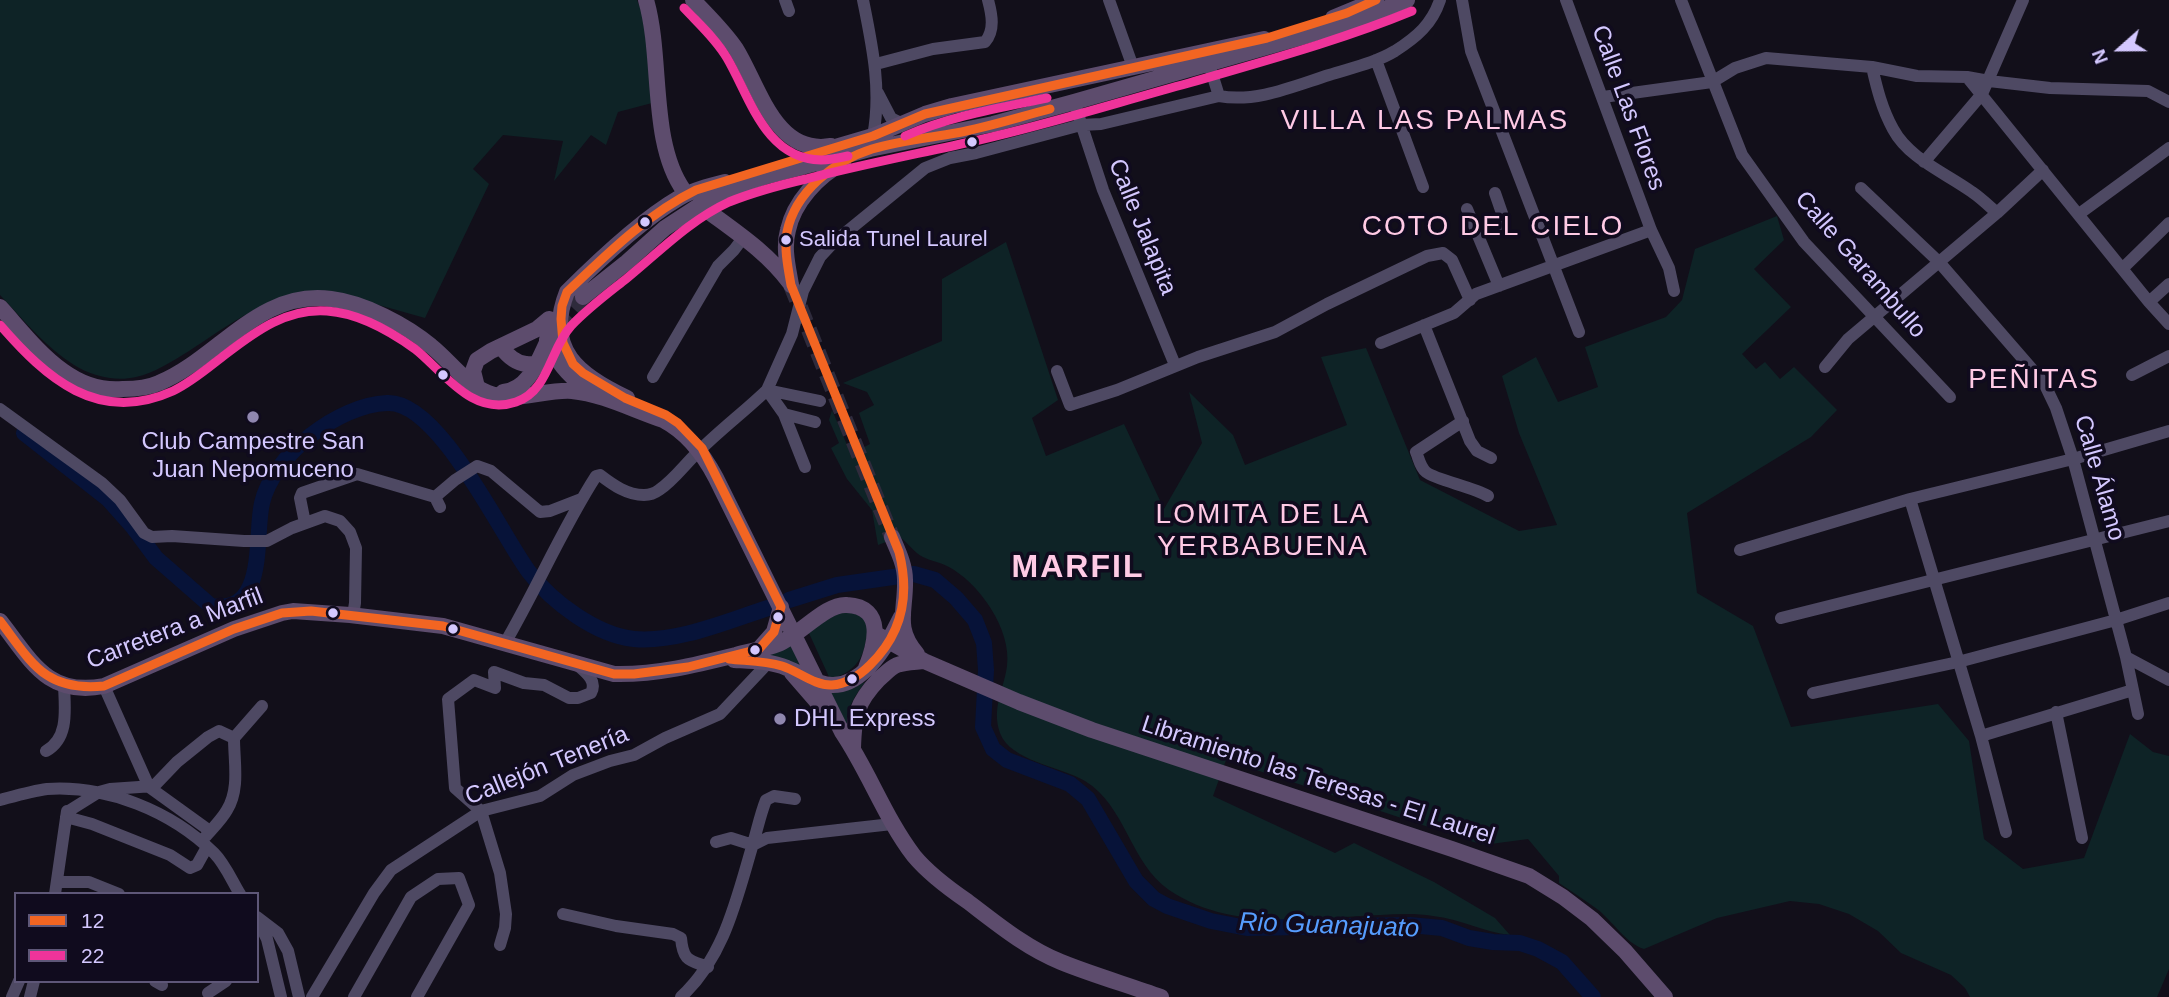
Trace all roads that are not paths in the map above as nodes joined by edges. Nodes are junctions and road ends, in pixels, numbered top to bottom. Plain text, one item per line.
1 (646, 0) edge
2 (693, 0) edge
3 (863, 0) edge
4 (988, 0) edge
5 (1109, 0) edge
6 (1376, 0) edge
7 (1407, 0) edge
8 (1440, 0) edge
9 (1462, 0) edge
10 (1566, 0) edge
11 (1681, 0) edge
12 (2023, 0) edge
13 (1376, 60) junction
14 (876, 64) junction
15 (1209, 64) junction
16 (1133, 67) junction
17 (1872, 67) junction
18 (1967, 77) junction
19 (1712, 82) junction
20 (1989, 82) junction
21 (876, 86) junction
22 (1982, 94) junction
23 (1219, 96) junction
24 (1603, 97) junction
25 (1074, 102) junction
26 (2169, 102) edge
27 (903, 124) junction
28 (1081, 125) junction
29 (851, 143) junction
30 (871, 143) junction
31 (2169, 148) edge
32 (1924, 162) junction
33 (2043, 170) junction
34 (725, 182) junction
35 (1423, 187) dead end
36 (1861, 188) dead end
37 (684, 191) dead end
38 (1495, 193) dead end
39 (705, 209) dead end
40 (1467, 209) dead end
41 (1997, 213) junction
42 (2080, 214) junction
43 (2169, 223) edge
44 (1651, 230) junction
45 (1478, 234) junction
46 (743, 238) junction
47 (1939, 262) junction
48 (1554, 267) junction
49 (2123, 268) junction
50 (2169, 284) edge
51 (1499, 286) junction
52 (1674, 291) dead end
53 (1473, 297) junction
54 (2149, 302) junction
55 (0, 307) edge
56 (1875, 317) junction
57 (2169, 324) edge
58 (1424, 325) junction
59 (550, 329) junction
60 (1579, 332) dead end
61 (1381, 342) dead end
62 (500, 347) junction
63 (2169, 356) edge
64 (537, 363) junction
65 (1175, 365) junction
66 (1825, 367) dead end
67 (1057, 371) dead end
68 (566, 373) junction
69 (2132, 375) dead end
70 (653, 377) dead end
71 (484, 390) junction
72 (766, 390) junction
73 (596, 397) junction
74 (1950, 397) dead end
75 (820, 401) dead end
76 (0, 409) edge
77 (784, 414) junction
78 (1463, 421) junction
79 (815, 422) dead end
80 (2169, 431) edge
81 (701, 452) junction
82 (1491, 458) dead end
83 (2073, 459) junction
84 (805, 467) dead end
85 (1488, 496) dead end
86 (581, 499) junction
87 (1910, 499) junction
88 (2169, 521) edge
89 (305, 523) junction
90 (892, 537) tunnel mouth
91 (2095, 540) junction
92 (1740, 550) dead end
93 (1934, 579) junction
94 (2169, 603) edge
95 (780, 607) junction
96 (350, 615) junction
97 (901, 617) junction
98 (1781, 618) dead end
99 (2116, 620) junction
100 (0, 621) edge
101 (795, 636) junction
102 (883, 637) junction
103 (505, 643) junction
104 (759, 649) junction
105 (2126, 657) junction
106 (721, 659) junction
107 (924, 661) junction
108 (769, 662) junction
109 (1958, 662) junction
110 (575, 663) junction
111 (788, 668) junction
112 (2169, 680) edge
113 (817, 681) junction
114 (64, 686) junction
115 (104, 686) junction
116 (2133, 691) junction
117 (1813, 693) dead end
118 (262, 706) dead end
119 (2056, 712) junction
120 (2138, 714) dead end
121 (842, 732) junction
122 (1980, 736) junction
123 (234, 738) junction
124 (853, 748) junction
125 (46, 751) dead end
126 (149, 787) junction
127 (65, 790) junction
128 (99, 792) junction
129 (795, 799) dead end
130 (0, 800) edge
131 (481, 811) junction
132 (67, 814) junction
133 (892, 824) junction
134 (210, 831) junction
135 (2006, 832) dead end
136 (2082, 838) dead end
137 (716, 842) dead end
138 (204, 844) junction
139 (753, 845) junction
140 (56, 888) edge
141 (114, 892) edge
142 (239, 892) edge
143 (563, 914) dead end
144 (259, 919) edge
145 (262, 943) edge
146 (499, 945) dead end
147 (708, 967) junction
148 (224, 983) edge
149 (209, 995) edge
150 (281, 997) edge
151 (299, 997) edge
152 (312, 997) edge
153 (354, 997) edge
154 (416, 997) edge
155 (681, 997) edge
156 (1161, 997) edge
157 (1665, 997) edge

1 - 37 main road
2 - 29 main road
3 - 14 street
4 - 14 street
5 - 16 street
6 - 16 main road
7 - 15 main road
8 - 13 street
9 - 48 street
10 - 24 street, Calle Las Flores
11 - 19 street, Calle Garambullo
12 - 20 street
13 - 23 street
13 - 35 street
14 - 21 street
15 - 23 street
15 - 25 main road
16 - 27 main road
17 - 18 street
17 - 19 street
17 - 32 street
18 - 20 street
18 - 22 street
19 - 24 street
19 - 56 street, Calle Garambullo
20 - 22 street
20 - 26 street
21 - 27 street
21 - 30 street
22 - 32 street
22 - 33 street
23 - 28 street
24 - 44 street, Calle Las Flores
25 - 28 street, Calle Jalapita
25 - 30 main road
27 - 30 main road
28 - 65 street, Calle Jalapita
28 - 72 street
29 - 30 main road
29 - 34 main road
30 - 34 main road
30 - 46 main road
31 - 42 street
32 - 41 street
33 - 41 street
33 - 42 street
34 - 81 main road
36 - 47 street, Calle Álamo
38 - 45 street
39 - 46 main road
40 - 45 street
41 - 47 street
42 - 49 street
43 - 49 street
44 - 48 street
44 - 52 street, Calle Las Flores
45 - 51 street
46 - 70 street
47 - 56 street
47 - 83 street, Calle Álamo
48 - 51 street
48 - 60 street
49 - 54 street
50 - 54 street
51 - 53 street
53 - 58 street
53 - 65 street
54 - 57 street
55 - 71 main road
56 - 66 street
56 - 74 street, Calle Garambullo
58 - 61 street
58 - 78 street
59 - 62 main road
59 - 64 main road
59 - 68 main road
62 - 64 main road
62 - 71 main road
63 - 69 street
64 - 68 main road
64 - 71 main road
65 - 67 street
68 - 73 main road
71 - 73 main road
72 - 75 street
72 - 77 street
72 - 81 street
73 - 81 main road
76 - 89 street
77 - 79 street
77 - 84 street
78 - 82 street
78 - 85 street
80 - 83 street
81 - 86 street
81 - 95 main road
83 - 87 street
83 - 91 street, Calle Álamo
86 - 89 street
86 - 103 street
87 - 92 street
87 - 93 street
88 - 91 street
89 - 96 street
90 - 97 main road
91 - 93 street
91 - 99 street, Calle Álamo
93 - 98 street
93 - 109 street
94 - 99 street
95 - 101 main road
95 - 104 main road
96 - 103 main road, Carretera a Marfil
96 - 115 main road, Carretera a Marfil
97 - 102 main road
97 - 107 main road
99 - 105 street, Calle Álamo
99 - 109 street
100 - 114 main road, Carretera a Marfil
101 - 102 main road
101 - 104 main road, Carretera a Marfil
101 - 113 main road
102 - 107 main road, Libramiento las Teresas - El Laurel
102 - 113 main road
103 - 110 main road, Carretera a Marfil
104 - 106 main road, Carretera a Marfil
105 - 112 street
105 - 116 street, Calle Álamo
106 - 108 main road, Carretera a Marfil
106 - 110 main road, Carretera a Marfil
107 - 124 main road
107 - 157 main road, Libramiento las Teresas - El Laurel
108 - 111 main road, Carretera a Marfil
108 - 131 street, Callejón Tenería
109 - 117 street
109 - 122 street
110 - 131 street
111 - 113 main road, Carretera a Marfil
111 - 121 main road
113 - 121 main road
114 - 115 main road, Carretera a Marfil
114 - 125 street
115 - 126 street
116 - 119 street
116 - 120 street, Calle Álamo
118 - 123 street
119 - 122 street
119 - 136 street
121 - 124 main road
122 - 135 street
123 - 126 street
123 - 134 street
124 - 133 main road
126 - 128 street
126 - 134 street
127 - 128 street
127 - 130 street
127 - 132 street
128 - 132 street
128 - 138 street
129 - 139 street
131 - 146 street
131 - 152 street, Callejón Tenería
132 - 138 street
132 - 140 street
133 - 139 street
133 - 156 main road
134 - 138 street
137 - 139 street
138 - 142 street
139 - 147 street
140 - 141 street
143 - 147 street
144 - 151 street
145 - 150 street
147 - 155 street
148 - 149 street
153 - 154 street

